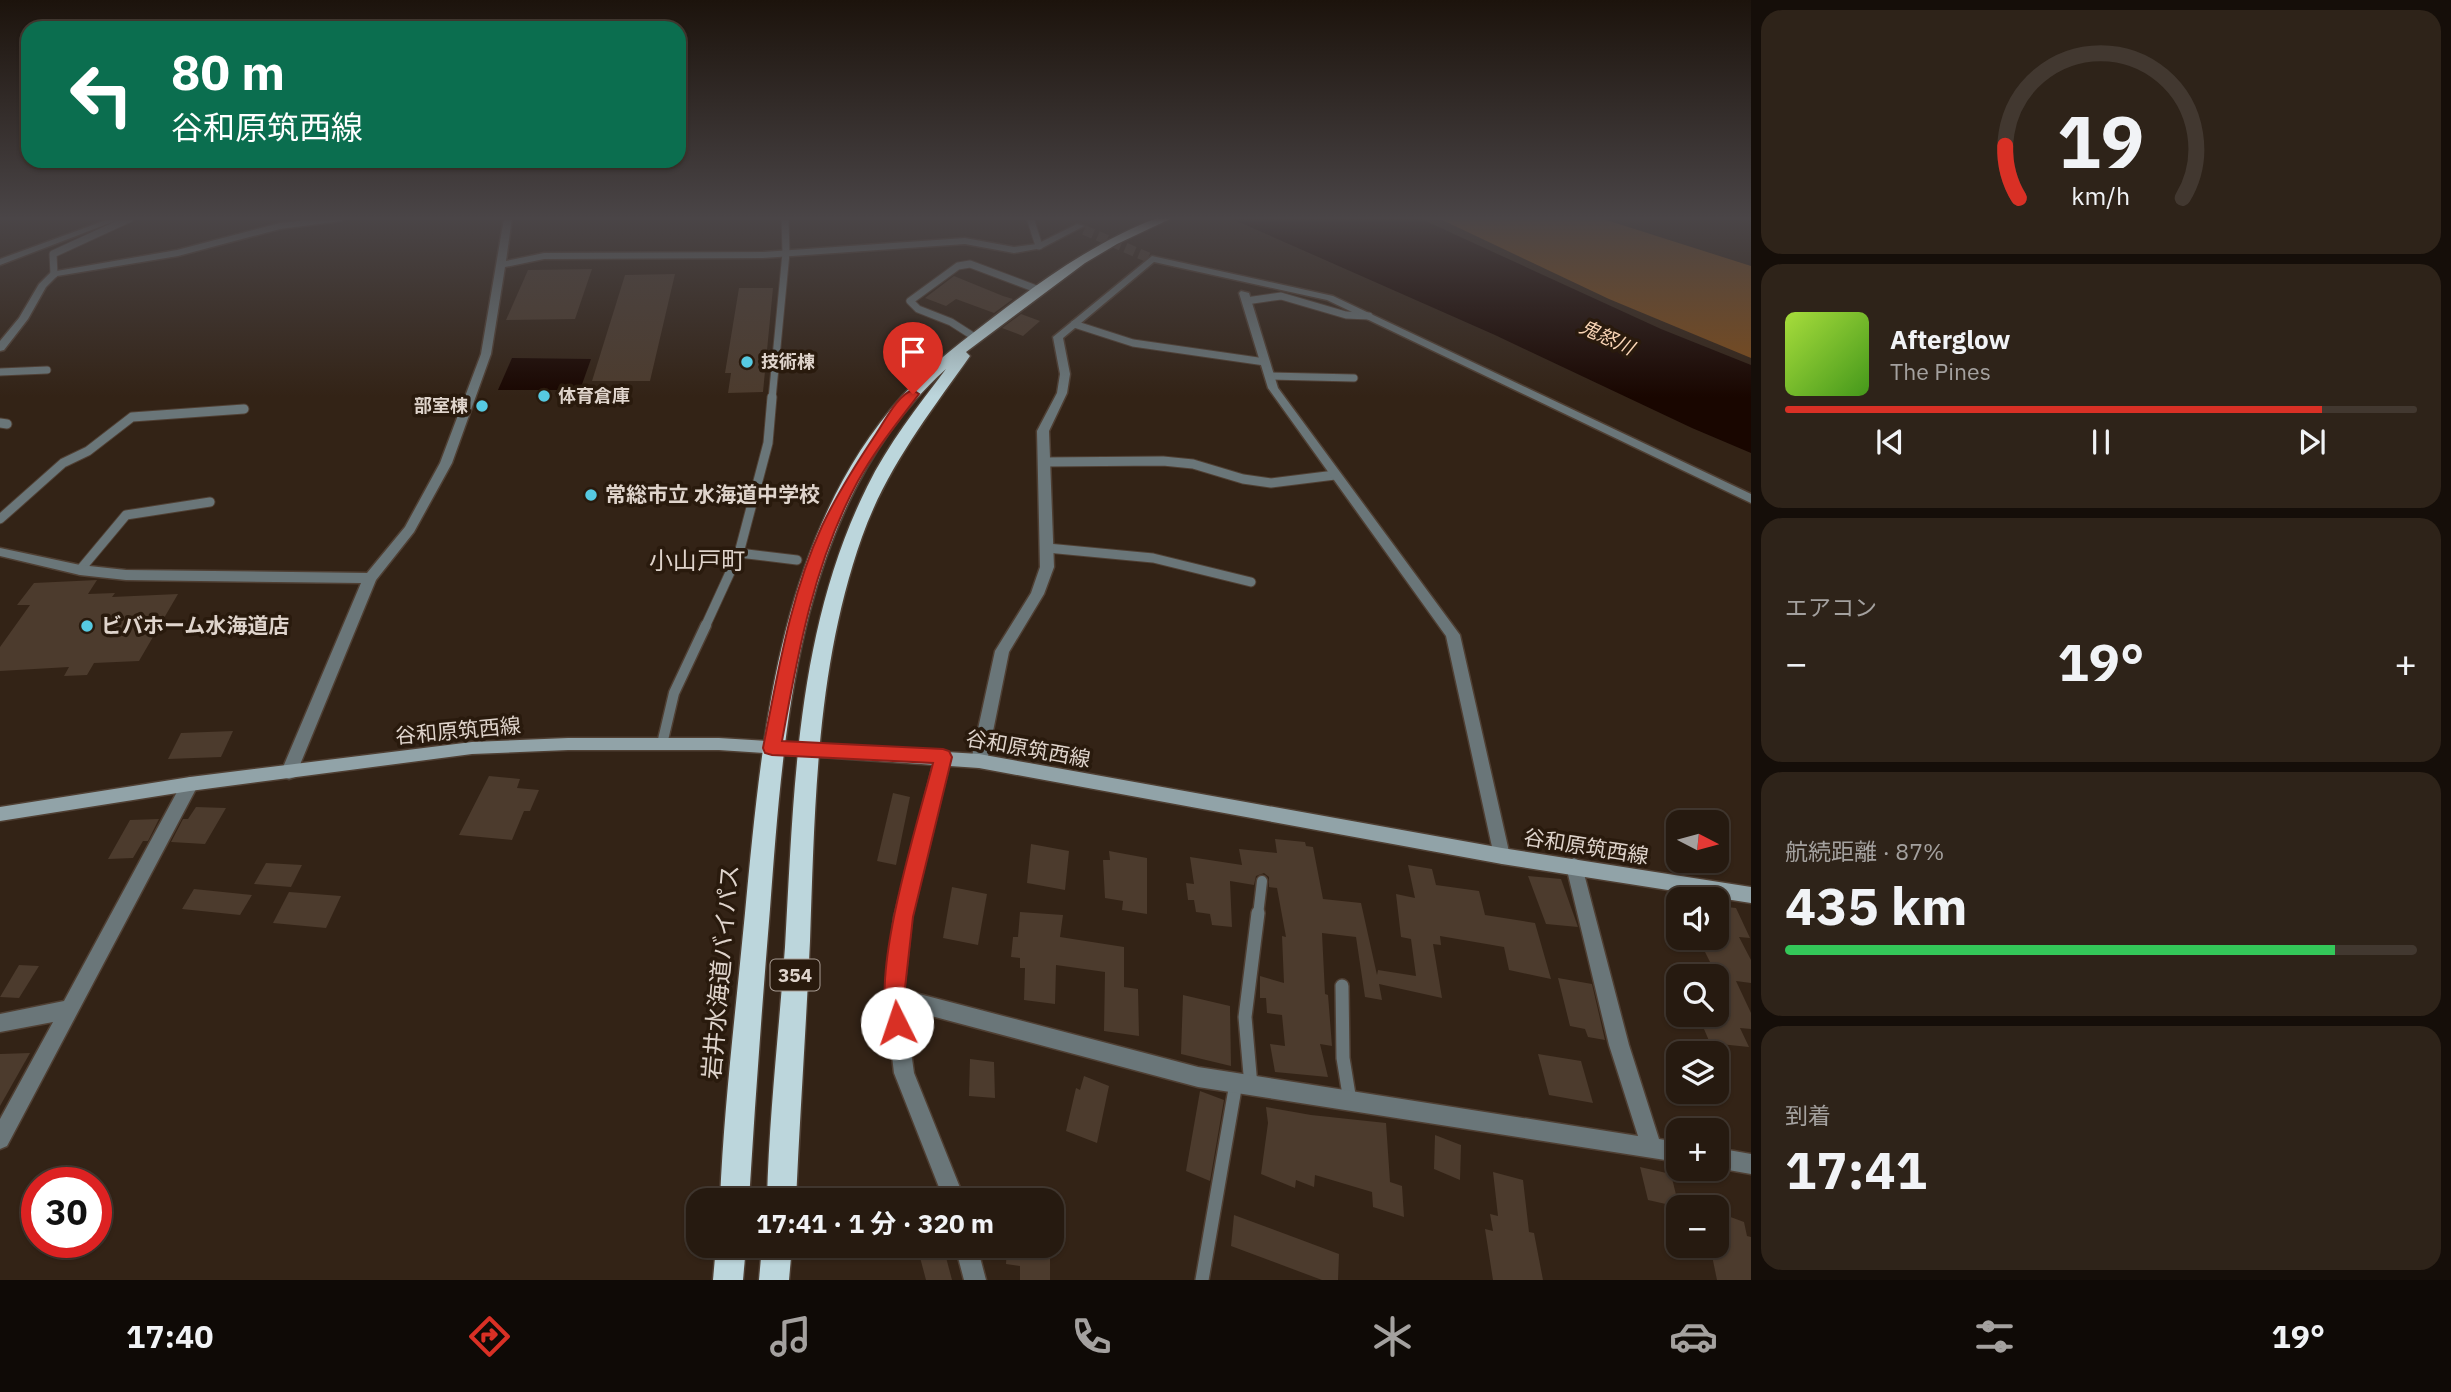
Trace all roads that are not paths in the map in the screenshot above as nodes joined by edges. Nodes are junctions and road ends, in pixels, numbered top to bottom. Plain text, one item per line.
1 (50, 278) edge
2 (499, 278) edge
3 (784, 278) edge
4 (942, 278) edge
5 (1007, 278) edge
6 (1059, 278) edge
7 (1130, 278) edge
8 (1238, 278) edge
9 (1040, 290) junction
10 (1245, 297) joint
11 (1368, 316) junction
12 (1074, 324) junction
13 (976, 338) junction
14 (0, 348) edge
15 (1267, 369) junction
16 (47, 370) dead end
17 (0, 372) edge
18 (1354, 379) dead end
19 (244, 409) dead end
20 (1044, 462) junction
21 (1335, 475) junction
22 (1751, 499) edge
23 (210, 502) dead end
24 (0, 519) edge
25 (1047, 548) junction
26 (0, 552) edge
27 (739, 553) junction
28 (797, 560) dead end
29 (80, 570) junction
30 (370, 578) junction
31 (1251, 582) dead end
32 (662, 744) junction
33 (772, 748) junction
34 (807, 750) junction
35 (943, 757) junction
36 (979, 761) junction
37 (289, 772) junction
38 (190, 784) junction
39 (0, 814) edge
40 (1502, 856) junction
41 (1574, 866) junction
42 (1262, 881) dead end
43 (1751, 895) edge
44 (1342, 986) dead end
45 (894, 997) junction
46 (69, 1009) junction
47 (0, 1023) edge
48 (1244, 1084) junction
49 (1350, 1101) junction
50 (0, 1139) edge
51 (1652, 1148) junction
52 (1666, 1150) edge
53 (1729, 1160) edge
54 (1751, 1164) edge
55 (735, 1188) edge
56 (782, 1188) edge
57 (948, 1188) edge
58 (729, 1258) edge
59 (776, 1258) edge
60 (969, 1258) edge
61 (728, 1280) edge
62 (774, 1280) edge
63 (975, 1280) edge
64 (1202, 1280) edge

1 - 14 street
2 - 30 street
3 - 27 lane
4 - 13 lane
5 - 9 lane
6 - 9 highway, 354
7 - 12 street
8 - 11 street
9 - 13 highway, 354
10 - 11 lane
10 - 15 street
11 - 22 street
12 - 15 lane
12 - 20 street
13 - 33 highway, 354
13 - 34 highway, 354
15 - 18 lane
15 - 21 street
16 - 17 lane
19 - 24 lane
20 - 21 lane
20 - 25 street
21 - 40 street
23 - 29 lane
25 - 31 lane
25 - 36 street
26 - 29 street
27 - 28 lane
27 - 32 lane
29 - 30 street
30 - 37 street
32 - 33 main road, 谷和原筑西線
32 - 37 main road, 谷和原筑西線
33 - 34 main road, 谷和原筑西線
33 - 55 highway, 岩井水海道バイパス / 354
34 - 35 main road, 谷和原筑西線
34 - 56 highway, 354
35 - 36 main road, 谷和原筑西線
35 - 45 street
36 - 40 main road, 谷和原筑西線
37 - 38 main road, 谷和原筑西線
38 - 39 main road, 谷和原筑西線
38 - 46 street
40 - 41 main road, 谷和原筑西線
41 - 43 main road, 谷和原筑西線
41 - 51 street
42 - 48 lane
44 - 49 lane
45 - 48 street
45 - 57 street
46 - 47 street
46 - 50 street
48 - 49 street
48 - 64 lane
49 - 51 street
51 - 52 street
53 - 54 street
58 - 61 highway
59 - 62 highway
60 - 63 street

